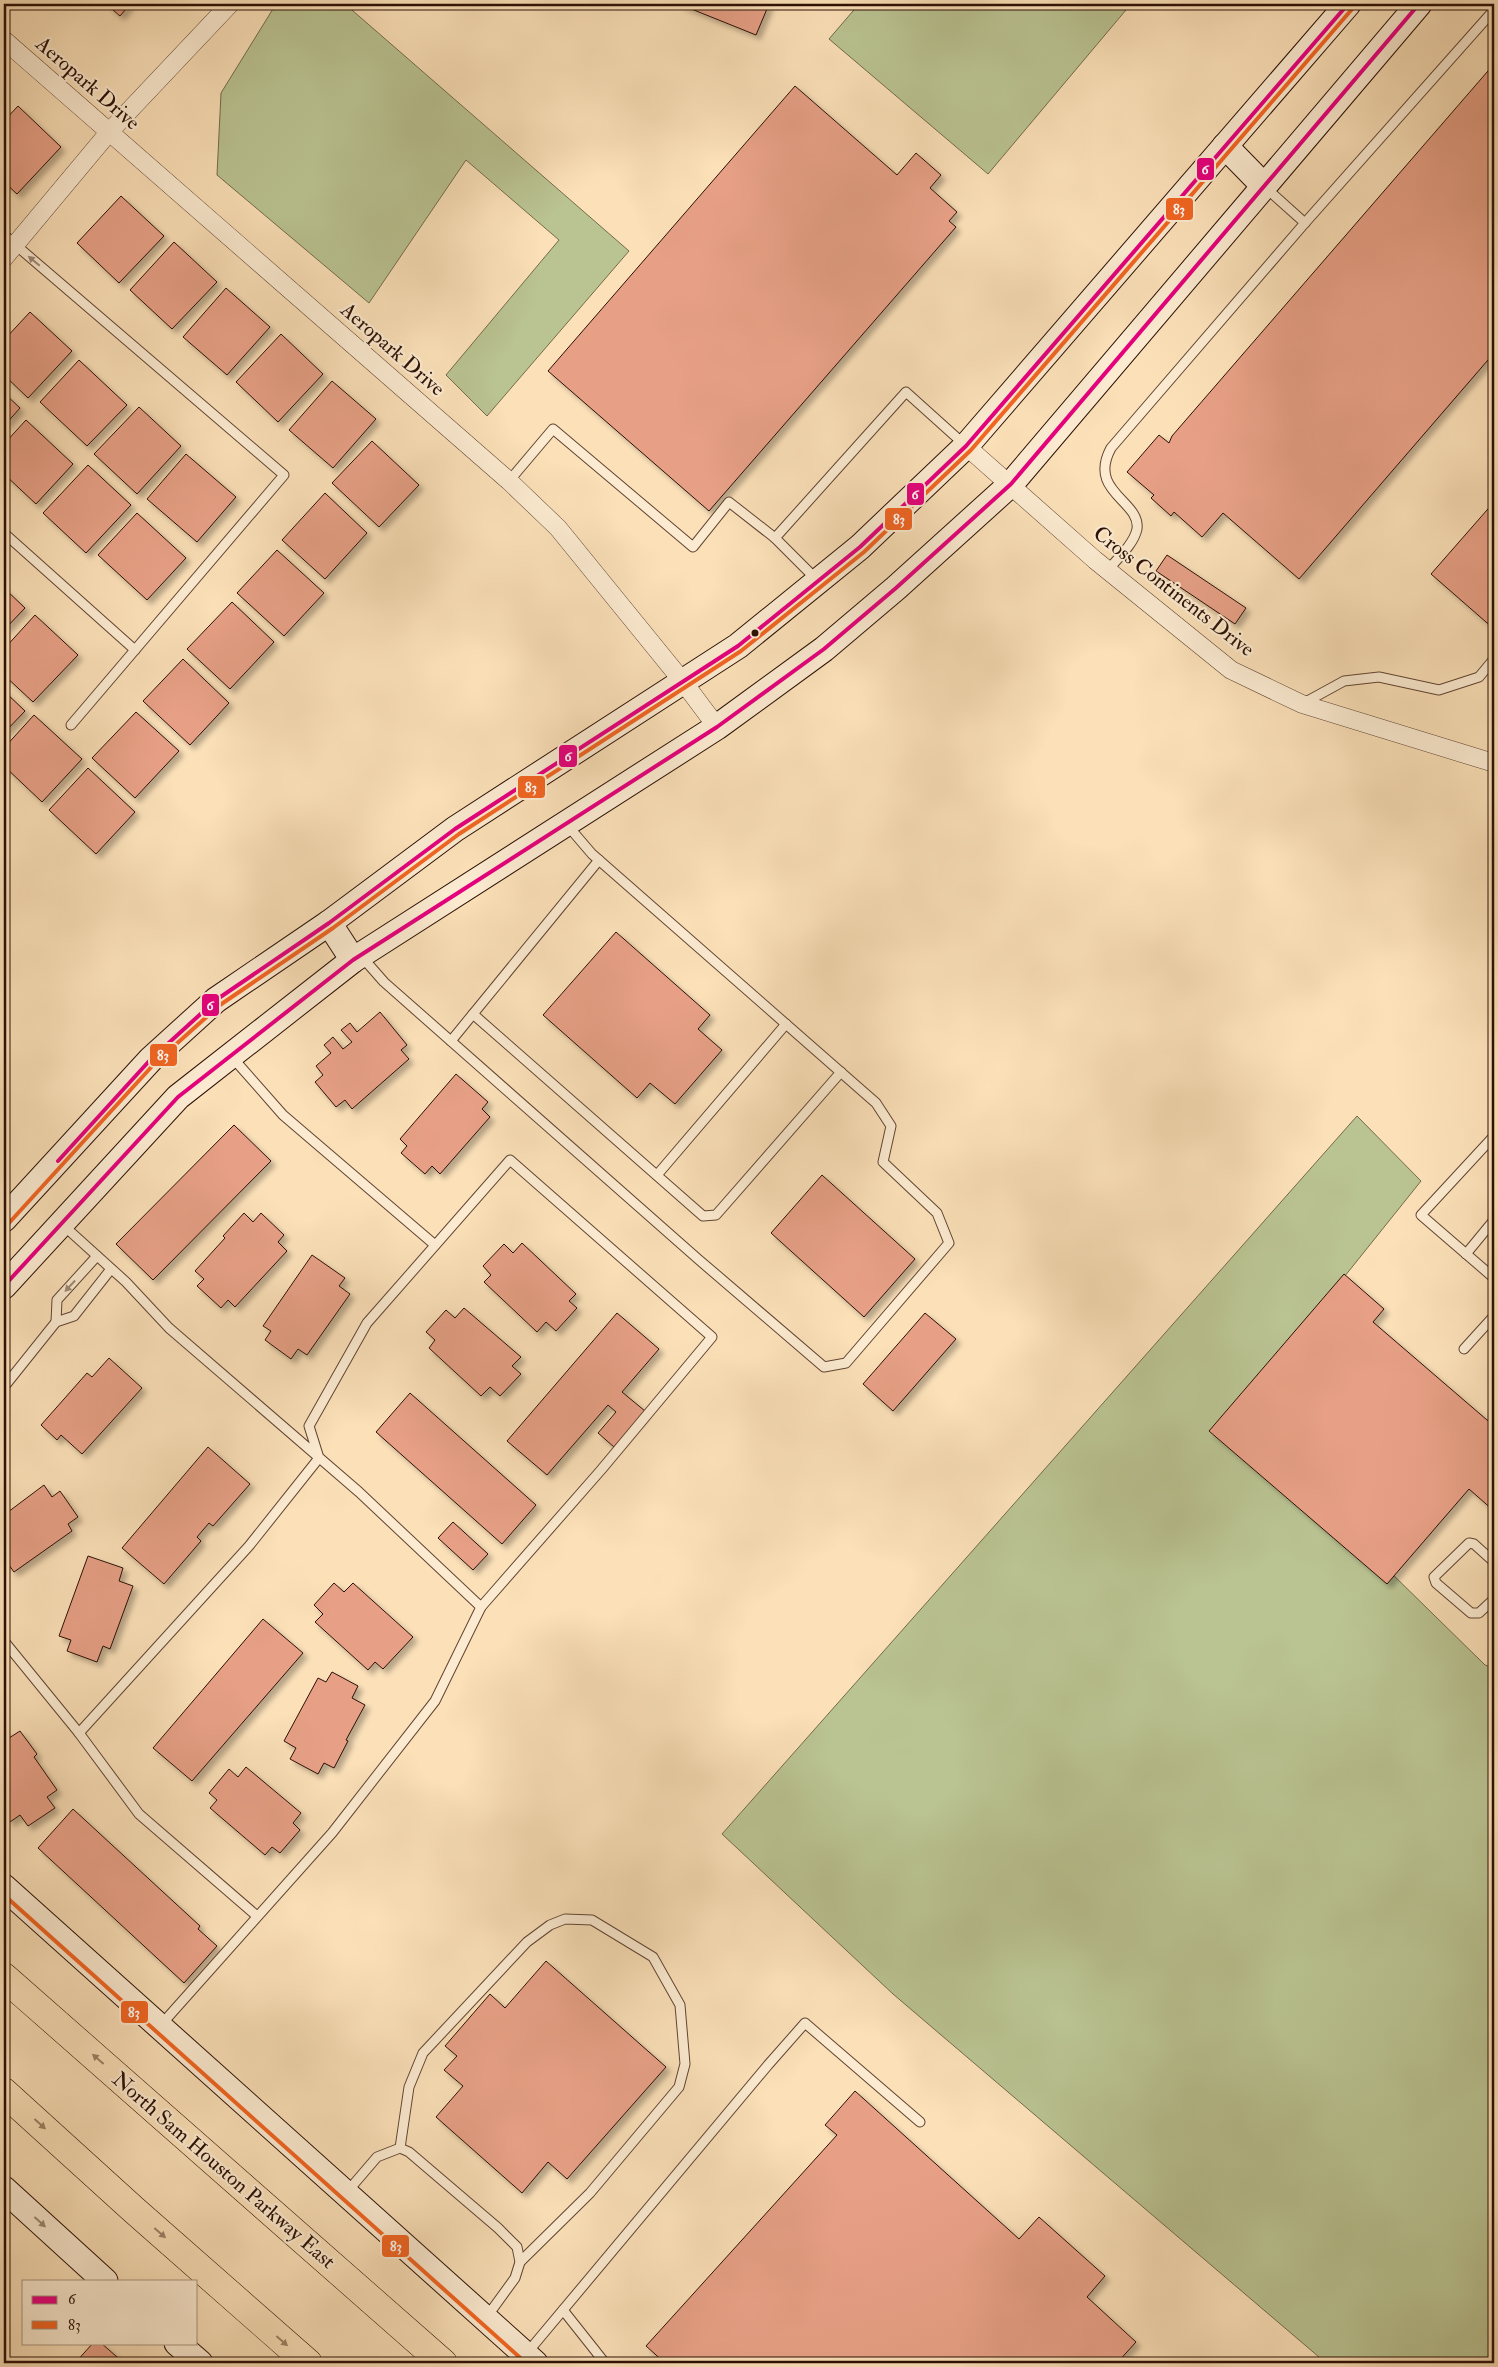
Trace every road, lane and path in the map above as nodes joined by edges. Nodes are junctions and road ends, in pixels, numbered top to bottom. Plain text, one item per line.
1 (230, 4) edge
2 (1348, 4) edge
3 (1418, 4) edge
4 (1494, 10) edge
5 (4, 40) edge
6 (110, 132) junction
7 (1225, 146) junction
8 (1264, 186) junction
9 (1305, 223) junction
10 (7, 246) edge
11 (966, 446) junction
12 (509, 481) junction
13 (1011, 484) junction
14 (4, 533) edge
15 (775, 538) junction
16 (1108, 570) junction
17 (818, 581) junction
18 (135, 650) junction
19 (1494, 660) edge
20 (684, 683) junction
21 (1302, 704) junction
22 (71, 725) dead end
23 (717, 727) junction
24 (1494, 763) edge
25 (566, 824) junction
26 (599, 860) junction
27 (329, 923) junction
28 (357, 957) junction
29 (473, 1014) junction
30 (786, 1024) junction
31 (451, 1041) junction
32 (231, 1056) junction
33 (841, 1072) junction
34 (1494, 1136) edge
35 (657, 1175) junction
36 (4, 1219) edge
37 (1494, 1220) edge
38 (60, 1223) junction
39 (435, 1245) junction
40 (1466, 1254) junction
41 (97, 1256) junction
42 (111, 1269) junction
43 (1494, 1278) edge
44 (4, 1286) edge
45 (1494, 1316) edge
46 (56, 1322) junction
47 (1464, 1349) dead end
48 (4, 1387) edge
49 (318, 1458) junction
50 (1494, 1562) edge
51 (1494, 1599) edge
52 (481, 1606) junction
53 (4, 1641) edge
54 (79, 1733) junction
55 (4, 1888) edge
56 (257, 1916) junction
57 (4, 1977) edge
58 (159, 2028) junction
59 (4, 2092) edge
60 (148, 2103) junction
61 (920, 2122) dead end
62 (400, 2148) junction
63 (4, 2189) edge
64 (346, 2193) junction
65 (520, 2262) junction
66 (104, 2280) edge
67 (563, 2310) junction
68 (486, 2318) junction
69 (178, 2344) edge
70 (530, 2359) edge
71 (200, 2363) edge
72 (308, 2363) edge
73 (443, 2363) edge
74 (461, 2363) edge
75 (605, 2363) edge

1 - 6 street
2 - 7 main road
3 - 8 main road
4 - 9 lane
5 - 6 street, Aeropark Drive
6 - 10 street
6 - 12 street, Aeropark Drive
7 - 8 main road
7 - 11 main road
8 - 9 lane
8 - 13 main road
9 - 16 lane
18 -> 10 lane
11 - 13 street, Cross Continents Drive
11 - 15 lane
11 - 17 main road
12 - 15 lane
12 - 20 street, Aeropark Drive
13 - 16 street, Cross Continents Drive
13 - 23 main road
14 - 18 lane
15 - 17 lane
16 - 21 street, Cross Continents Drive
17 - 20 main road
18 - 22 lane
19 - 21 lane
20 - 23 street, Aeropark Drive
20 - 27 main road
21 - 24 street, Cross Continents Drive
23 - 25 main road
25 - 26 lane
25 - 28 main road
26 - 29 lane
26 - 30 lane
27 - 28 main road
27 - 36 main road
28 - 31 lane
28 - 32 main road
29 - 31 lane
29 - 35 lane
30 - 33 lane
30 - 35 lane
31 - 33 lane
32 - 38 main road
32 - 39 lane
33 - 35 lane
34 - 40 lane
37 - 40 lane
38 - 41 lane
38 - 44 main road
39 - 49 lane
39 - 52 lane
40 - 43 lane
41 - 42 lane
41 -> 46 lane
42 - 46 lane
42 - 49 lane
45 - 47 lane
46 - 48 lane
49 - 52 lane
49 - 54 lane
50 - 51 lane
52 - 56 lane
53 - 54 lane
54 - 56 lane
55 - 58 main road
56 - 58 lane
60 -> 57 highway, North Sam Houston Parkway East
58 - 64 main road
59 -> 72 highway
60 - 73 highway, North Sam Houston Parkway East
60 - 74 highway
61 - 67 lane
62 - 64 lane
62 - 65 lane
62 - 65 lane
63 -> 66 main road
64 - 68 main road
65 - 68 lane
67 - 70 lane
67 - 75 lane
68 - 70 main road
69 - 71 main road

